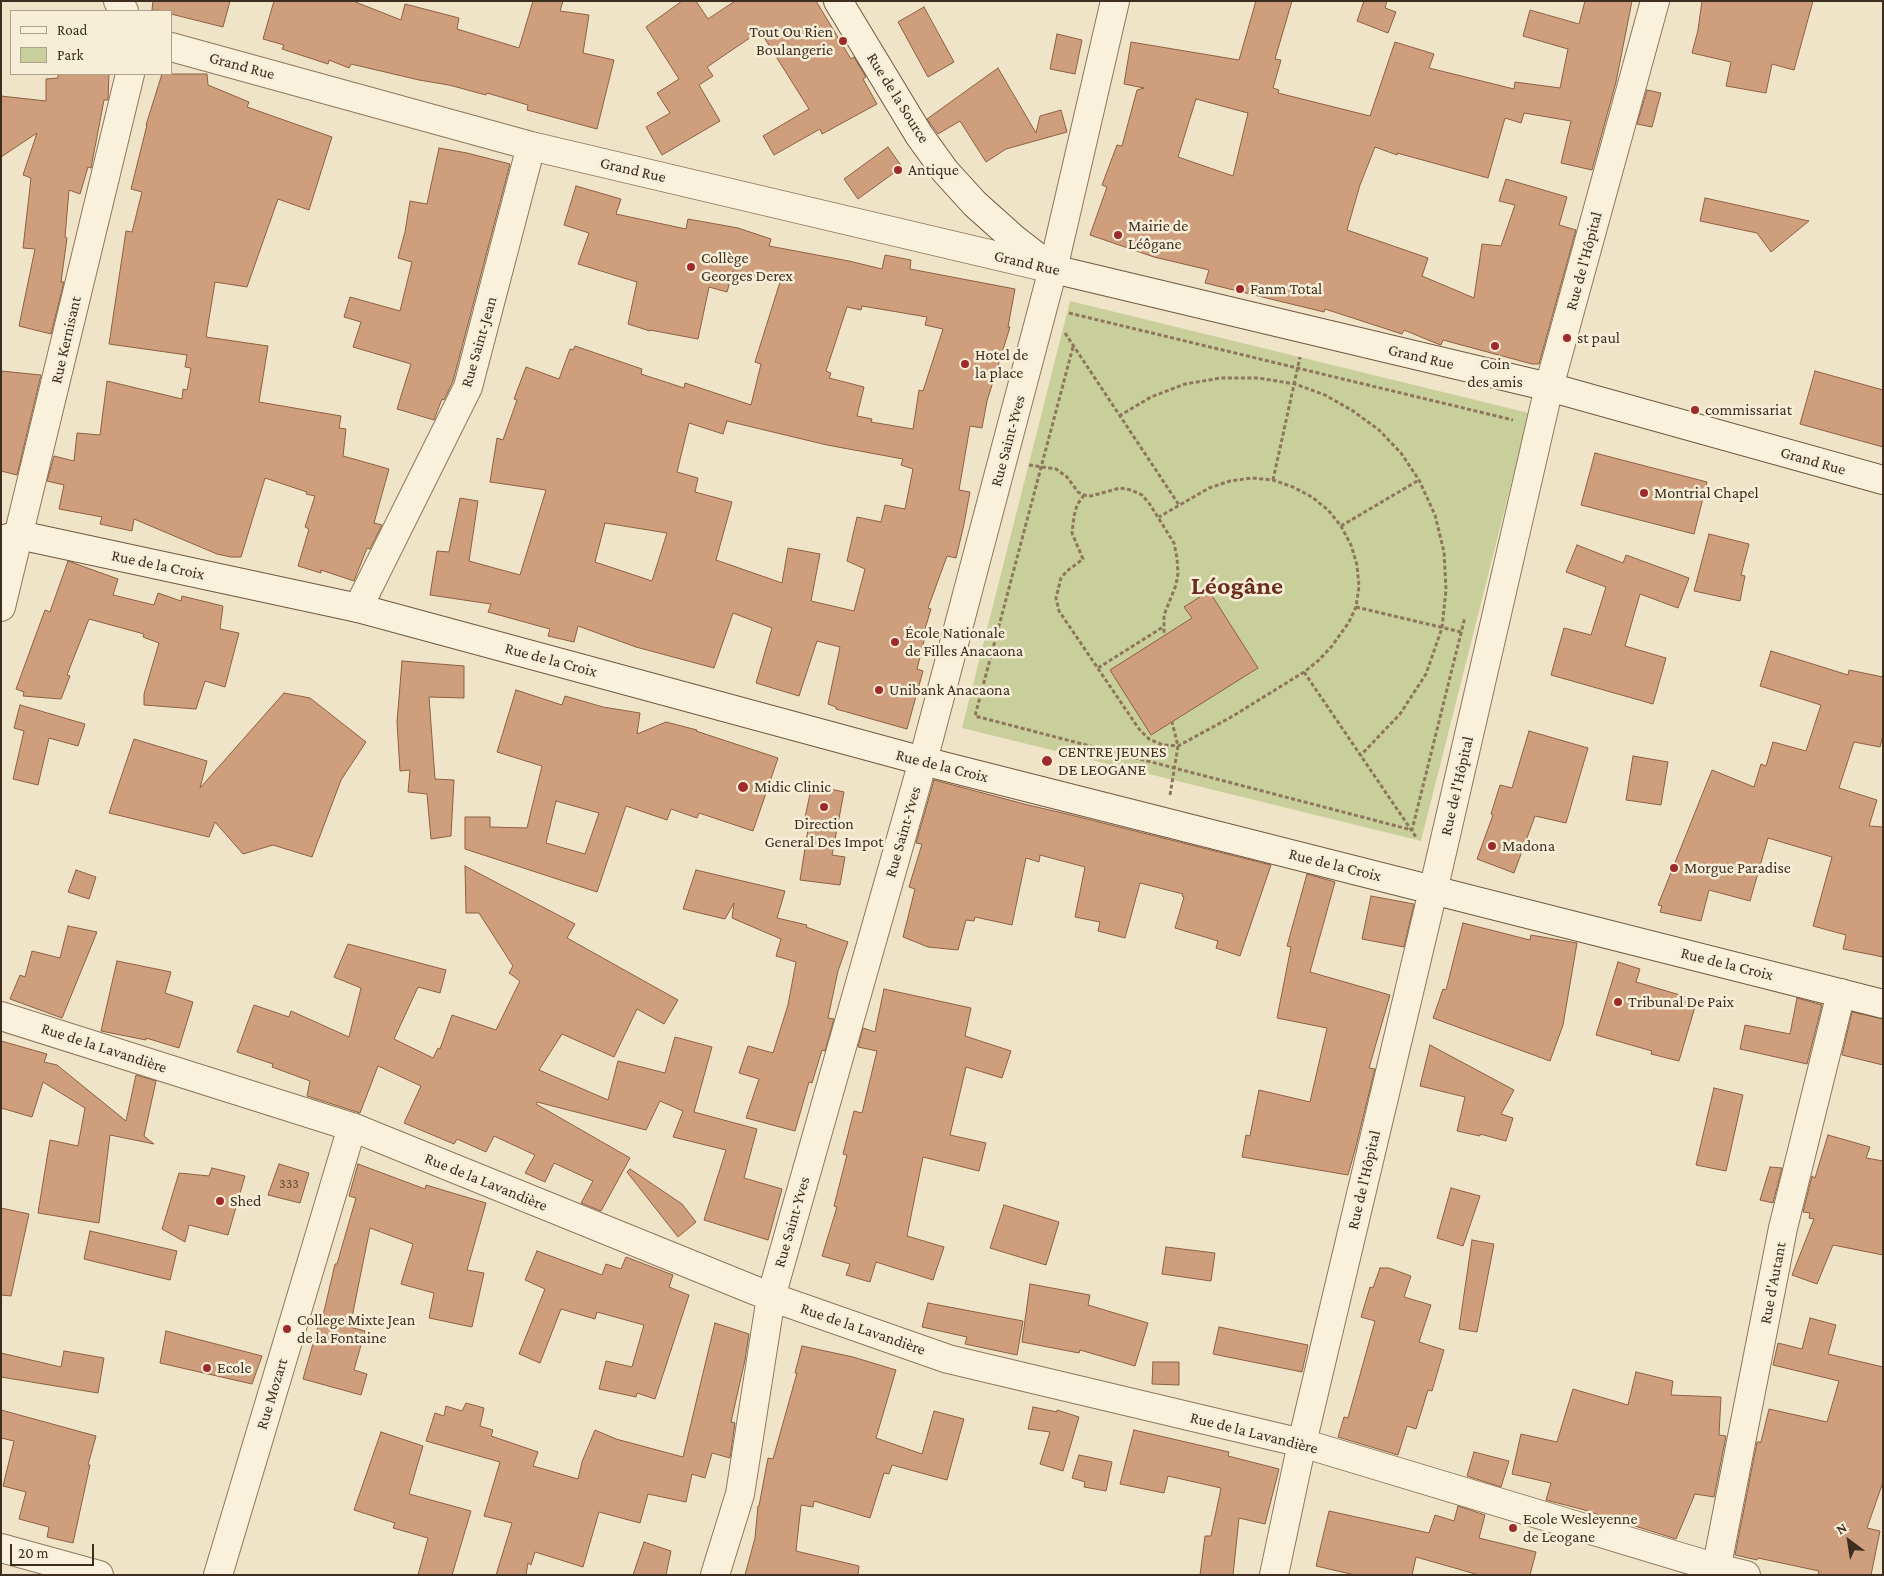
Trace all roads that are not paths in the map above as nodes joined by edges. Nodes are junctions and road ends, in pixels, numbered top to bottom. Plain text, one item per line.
1 (838, 1) edge
2 (1115, 1) edge
3 (1655, 1) edge
4 (172, 47) edge
5 (130, 75) edge
6 (531, 146) junction
7 (1053, 269) junction
8 (1549, 387) junction
9 (1883, 480) edge
10 (10, 538) edge
11 (1, 607) edge
12 (358, 608) junction
13 (923, 761) junction
14 (1435, 881) junction
15 (1840, 993) junction
16 (1883, 1004) edge
17 (1, 1016) edge
18 (352, 1127) junction
19 (771, 1298) junction
20 (1302, 1443) junction
21 (1, 1548) edge
22 (1716, 1571) edge
23 (99, 1575) edge
24 (218, 1575) edge
25 (715, 1575) edge
26 (1274, 1575) edge
27 (1746, 1575) edge

1 - 7 street, Rue de la Source
2 - 7 street, Rue Saint-Yves
3 - 8 street, Rue de l'Hôpital
4 - 6 street, Grand Rue
5 - 10 street, Rue Kernisant
6 - 7 street, Grand Rue
6 - 12 street, Rue Saint-Jean
7 - 8 street, Grand Rue
7 - 13 street, Rue Saint-Yves
8 - 9 street, Grand Rue
8 - 14 street, Rue de l'Hôpital
10 - 11 street, Rue Kernisant
10 - 12 street, Rue de la Croix
12 - 13 street, Rue de la Croix
13 - 14 street, Rue de la Croix
13 - 19 street, Rue Saint-Yves
14 - 15 street, Rue de la Croix
14 - 20 street, Rue de l'Hôpital
15 - 16 street, Rue de la Croix
15 - 22 street, Rue d'Autant
17 - 18 street, Rue de la Lavandière
18 - 19 street, Rue de la Lavandière
18 - 24 street, Rue Mozart
19 - 20 street, Rue de la Lavandière
19 - 25 street, Rue Saint-Yves
20 - 22 street, Rue de la Lavandière
20 - 26 street, Rue de l'Hôpital
21 - 23 street
22 - 27 street, Rue de la Lavandière

